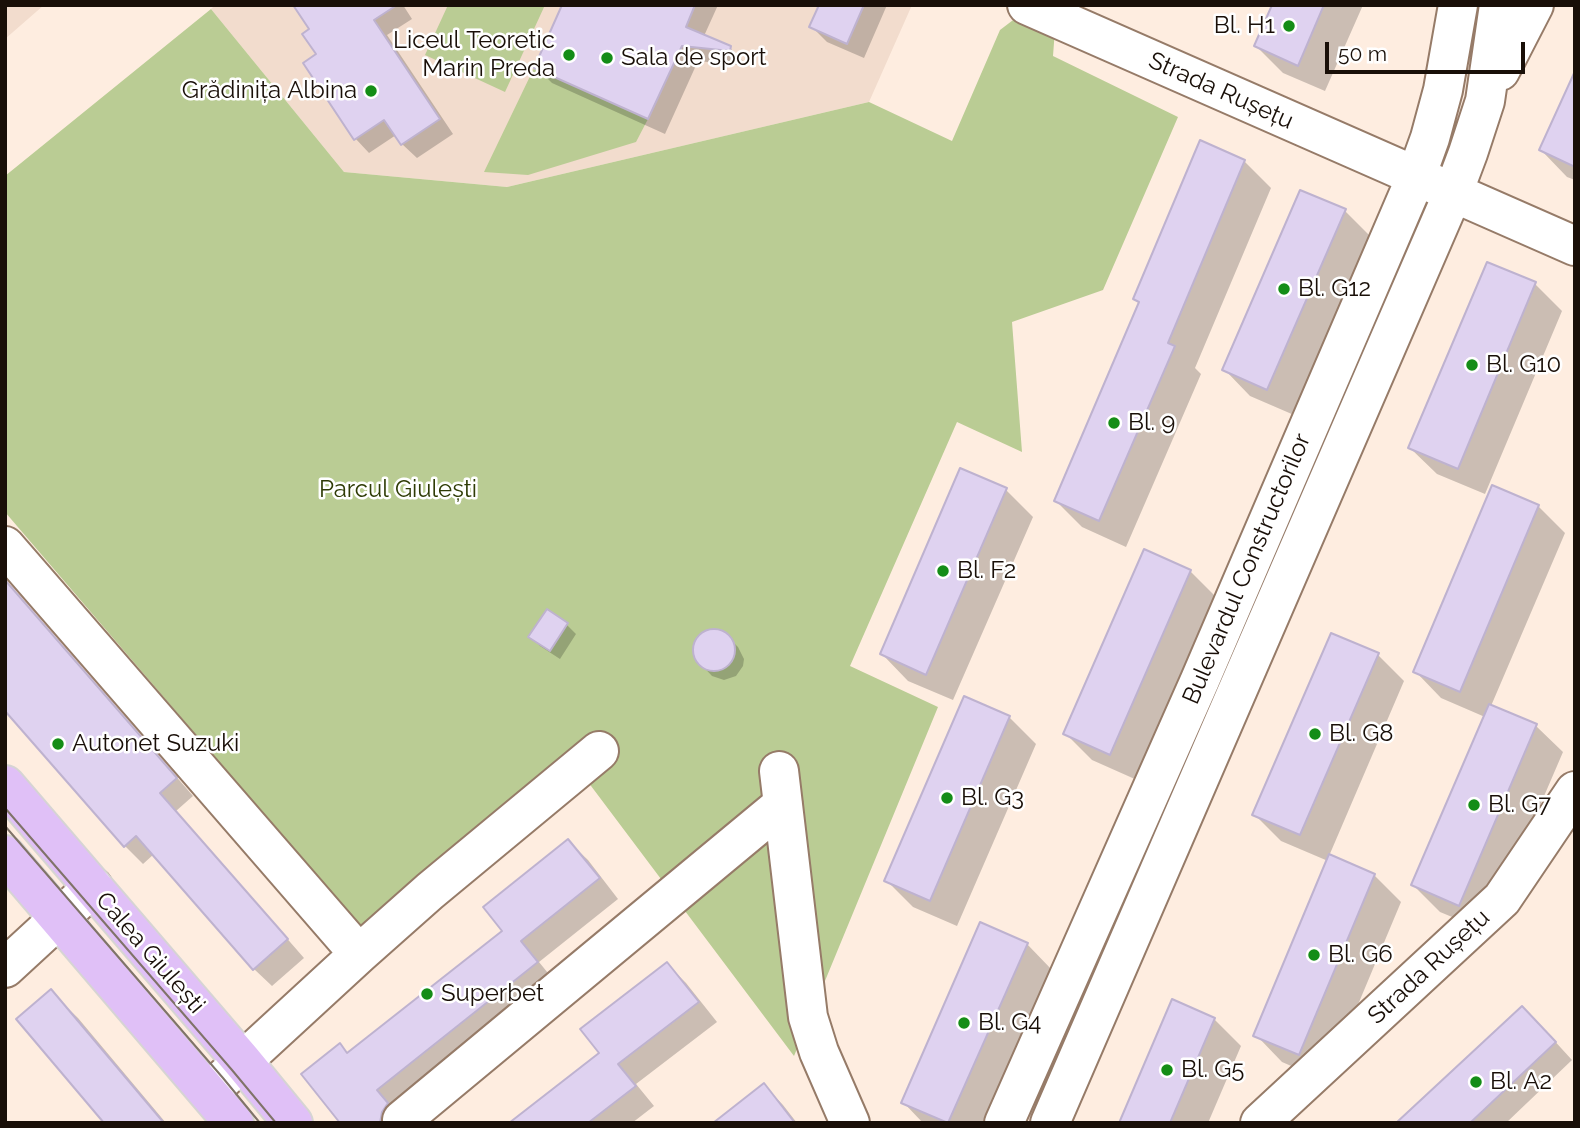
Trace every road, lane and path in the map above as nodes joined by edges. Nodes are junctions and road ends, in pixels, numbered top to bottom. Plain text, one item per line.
1 (1027, 5) edge
2 (1458, 5) edge
3 (1499, 5) edge
4 (1534, 5) edge
5 (1485, 101) junction
6 (1416, 177) junction
7 (1453, 193) junction
8 (1575, 246) edge
9 (5, 546) edge
10 (1200, 680) junction
11 (1236, 695) junction
12 (599, 751) dead end
13 (5, 785) edge
14 (1575, 791) edge
15 (5, 856) edge
16 (93, 887) junction
17 (60, 918) junction
18 (359, 954) junction
19 (5, 968) edge
20 (243, 1061) junction
21 (209, 1092) junction
22 (402, 1120) dead end
23 (234, 1123) edge
24 (293, 1123) edge
25 (850, 1123) edge
26 (1003, 1123) edge
27 (1050, 1123) edge
28 (1260, 1123) edge

1 - 6 street, Strada Rușețu
2 - 6 street, Bulevardul Constructorilor
3 - 5 street, Bulevardul Constructorilor
4 - 5 street
5 - 7 street, Bulevardul Constructorilor
6 - 7 street, Strada Rușețu
6 - 10 street, Bulevardul Constructorilor
7 - 8 street
7 - 11 street, Bulevardul Constructorilor
9 - 18 street
10 - 11 street
10 - 26 street, Bulevardul Constructorilor
11 - 27 street, Bulevardul Constructorilor
12 - 18 street
13 - 16 main road, Calea Giulești
14 - 28 street, Strada Rușețu
15 - 17 main road, Calea Giulești
16 - 17 street
16 - 20 main road, Calea Giulești
17 - 19 street
17 - 21 main road, Calea Giulești
18 - 20 street
20 - 21 street
20 - 24 main road, Calea Giulești
21 - 23 main road, Calea Giulești
22 - 25 street

